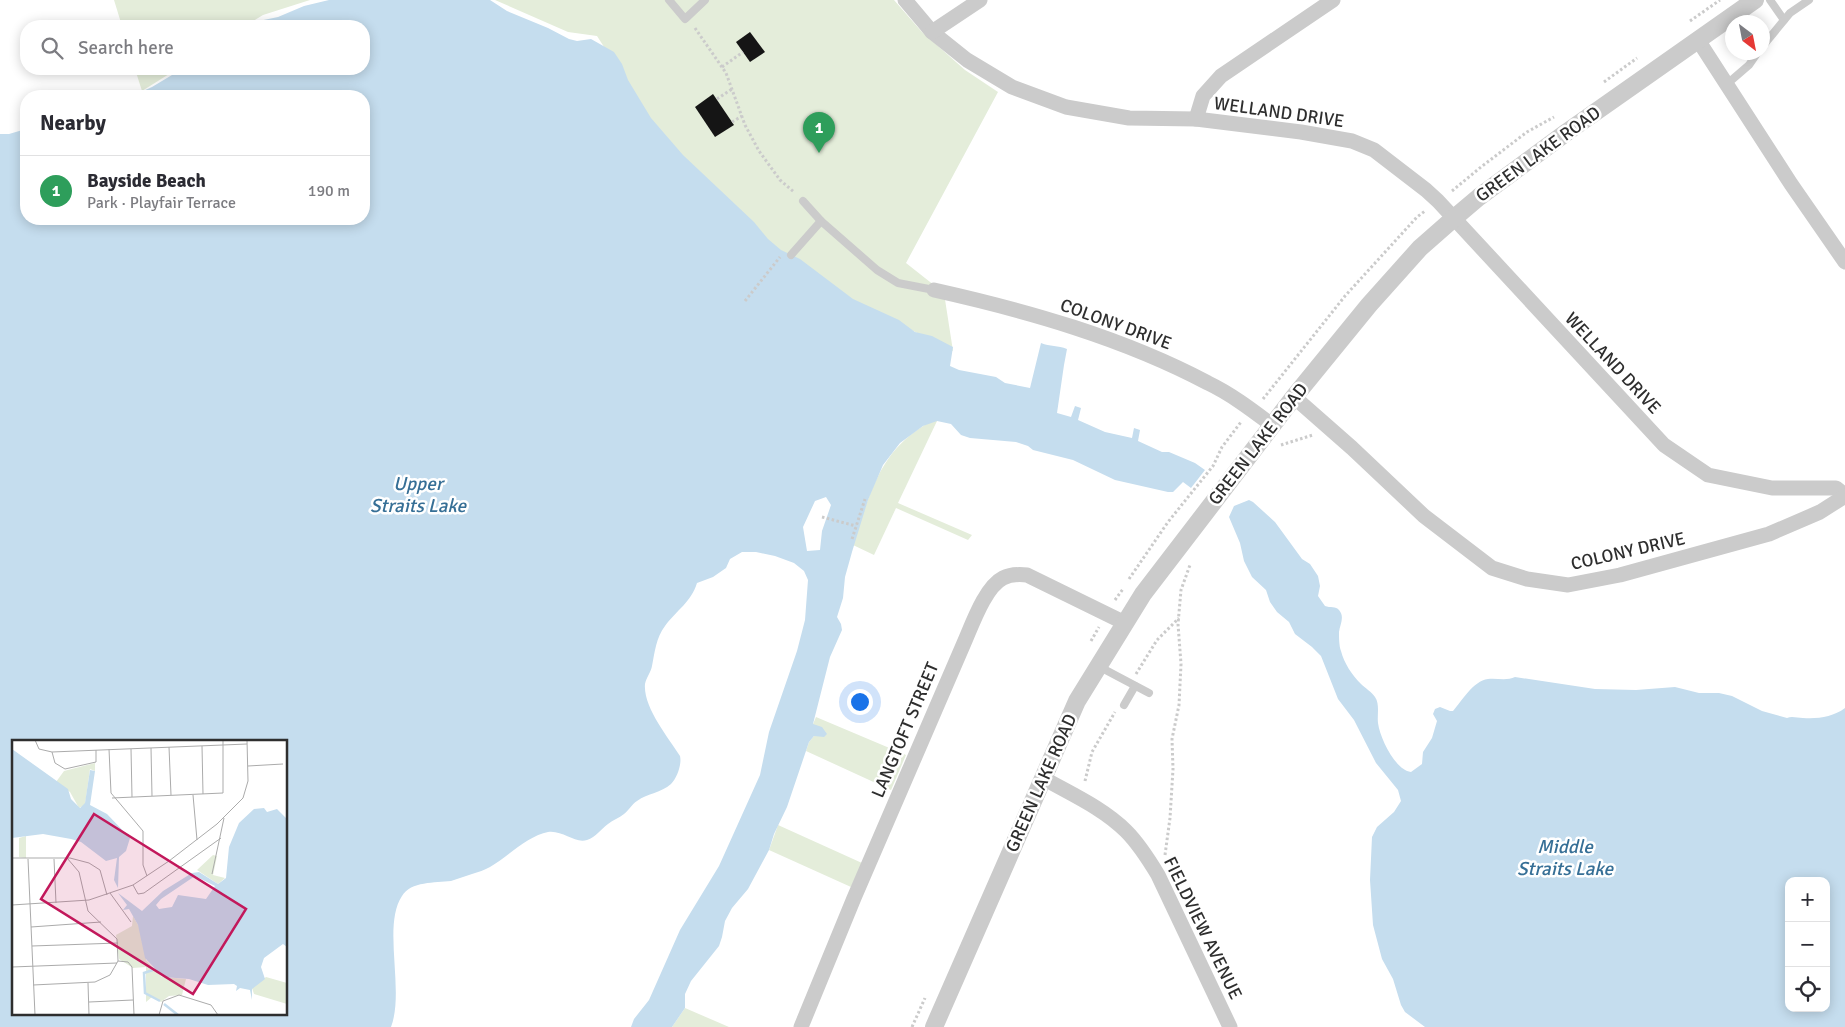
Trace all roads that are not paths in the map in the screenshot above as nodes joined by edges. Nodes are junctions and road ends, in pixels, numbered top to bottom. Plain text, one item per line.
1 (669, 0) edge
2 (705, 0) edge
3 (905, 0) edge
4 (980, 0) edge
5 (1333, 0) edge
6 (1755, 0) edge
7 (1770, 0) edge
8 (1809, 0) edge
9 (1784, 20) junction
10 (932, 32) junction
11 (1770, 37) edge
12 (1698, 40) junction
13 (1752, 60) edge
14 (1727, 84) junction
15 (1196, 119) junction
16 (802, 201) road end
17 (1453, 219) junction
18 (821, 221) junction
19 (791, 255) dead end
20 (1845, 262) edge
21 (934, 290) joint
22 (1294, 397) junction
23 (1272, 424) junction
24 (1845, 496) edge
25 (1125, 623) junction
26 (1098, 666) junction
27 (1135, 686) junction
28 (1149, 693) dead end
29 (1124, 705) dead end
30 (1043, 778) junction
31 (801, 1027) edge
32 (934, 1027) edge
33 (1230, 1027) edge

1 - 2 lane
3 - 10 street, WELLAND DRIVE
4 - 10 street
5 - 15 street
6 - 12 street, GREEN LAKE ROAD
7 - 9 lane
8 - 9 lane
9 - 11 lane
10 - 15 street, WELLAND DRIVE
12 - 14 street
12 - 17 street, GREEN LAKE ROAD
13 - 14 lane
14 - 20 street
15 - 17 street, WELLAND DRIVE
16 - 18 lane
17 - 22 street, GREEN LAKE ROAD
17 - 24 street, WELLAND DRIVE
18 - 19 lane
18 - 21 lane
21 - 23 street, COLONY DRIVE
22 - 23 street, GREEN LAKE ROAD
22 - 24 street, COLONY DRIVE
23 - 25 street, GREEN LAKE ROAD
25 - 26 street, GREEN LAKE ROAD
25 - 31 street, LANGTOFT STREET
26 - 27 lane
26 - 30 street, GREEN LAKE ROAD
27 - 28 lane
27 - 29 lane
30 - 32 street, GREEN LAKE ROAD
30 - 33 street, FIELDVIEW AVENUE

